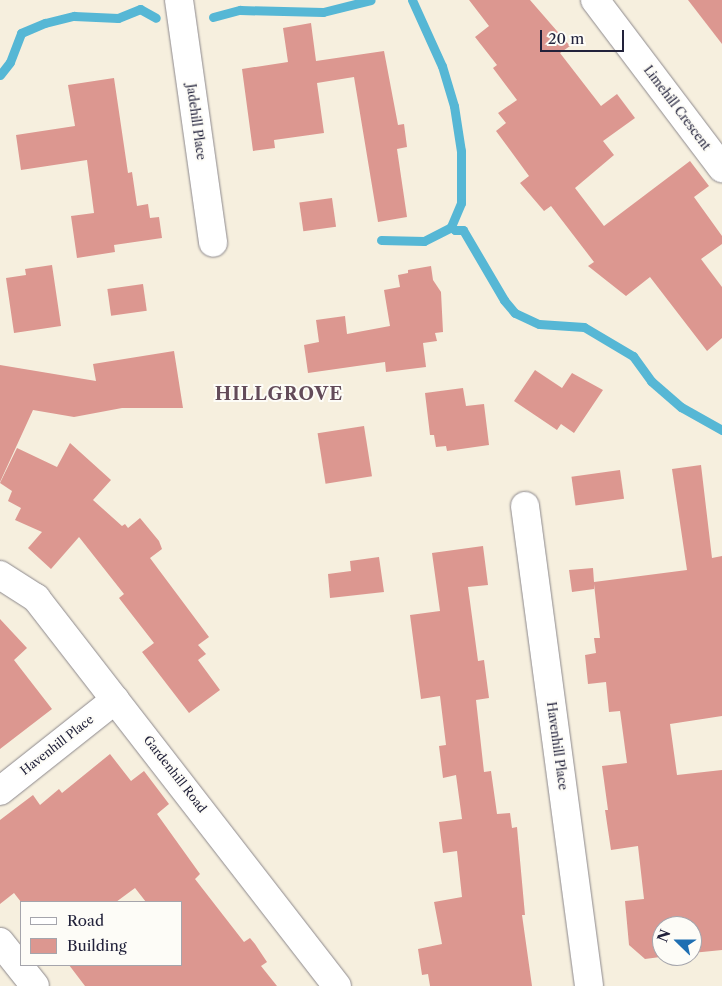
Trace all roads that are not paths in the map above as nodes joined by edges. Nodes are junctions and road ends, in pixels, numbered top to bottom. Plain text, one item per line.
1 (179, 0) edge
2 (595, 0) edge
3 (722, 168) edge
4 (213, 243) dead end
5 (525, 506) dead end
6 (0, 575) edge
7 (115, 700) junction
8 (0, 791) edge
9 (0, 942) edge
10 (35, 986) edge
11 (337, 986) edge
12 (590, 986) edge

1 - 4 street, Jadehill Place
2 - 3 street, Limehill Crescent
5 - 12 street, Havenhill Place
6 - 7 street, Gardenhill Road
7 - 8 street, Havenhill Place
7 - 11 street, Gardenhill Road
9 - 10 street

